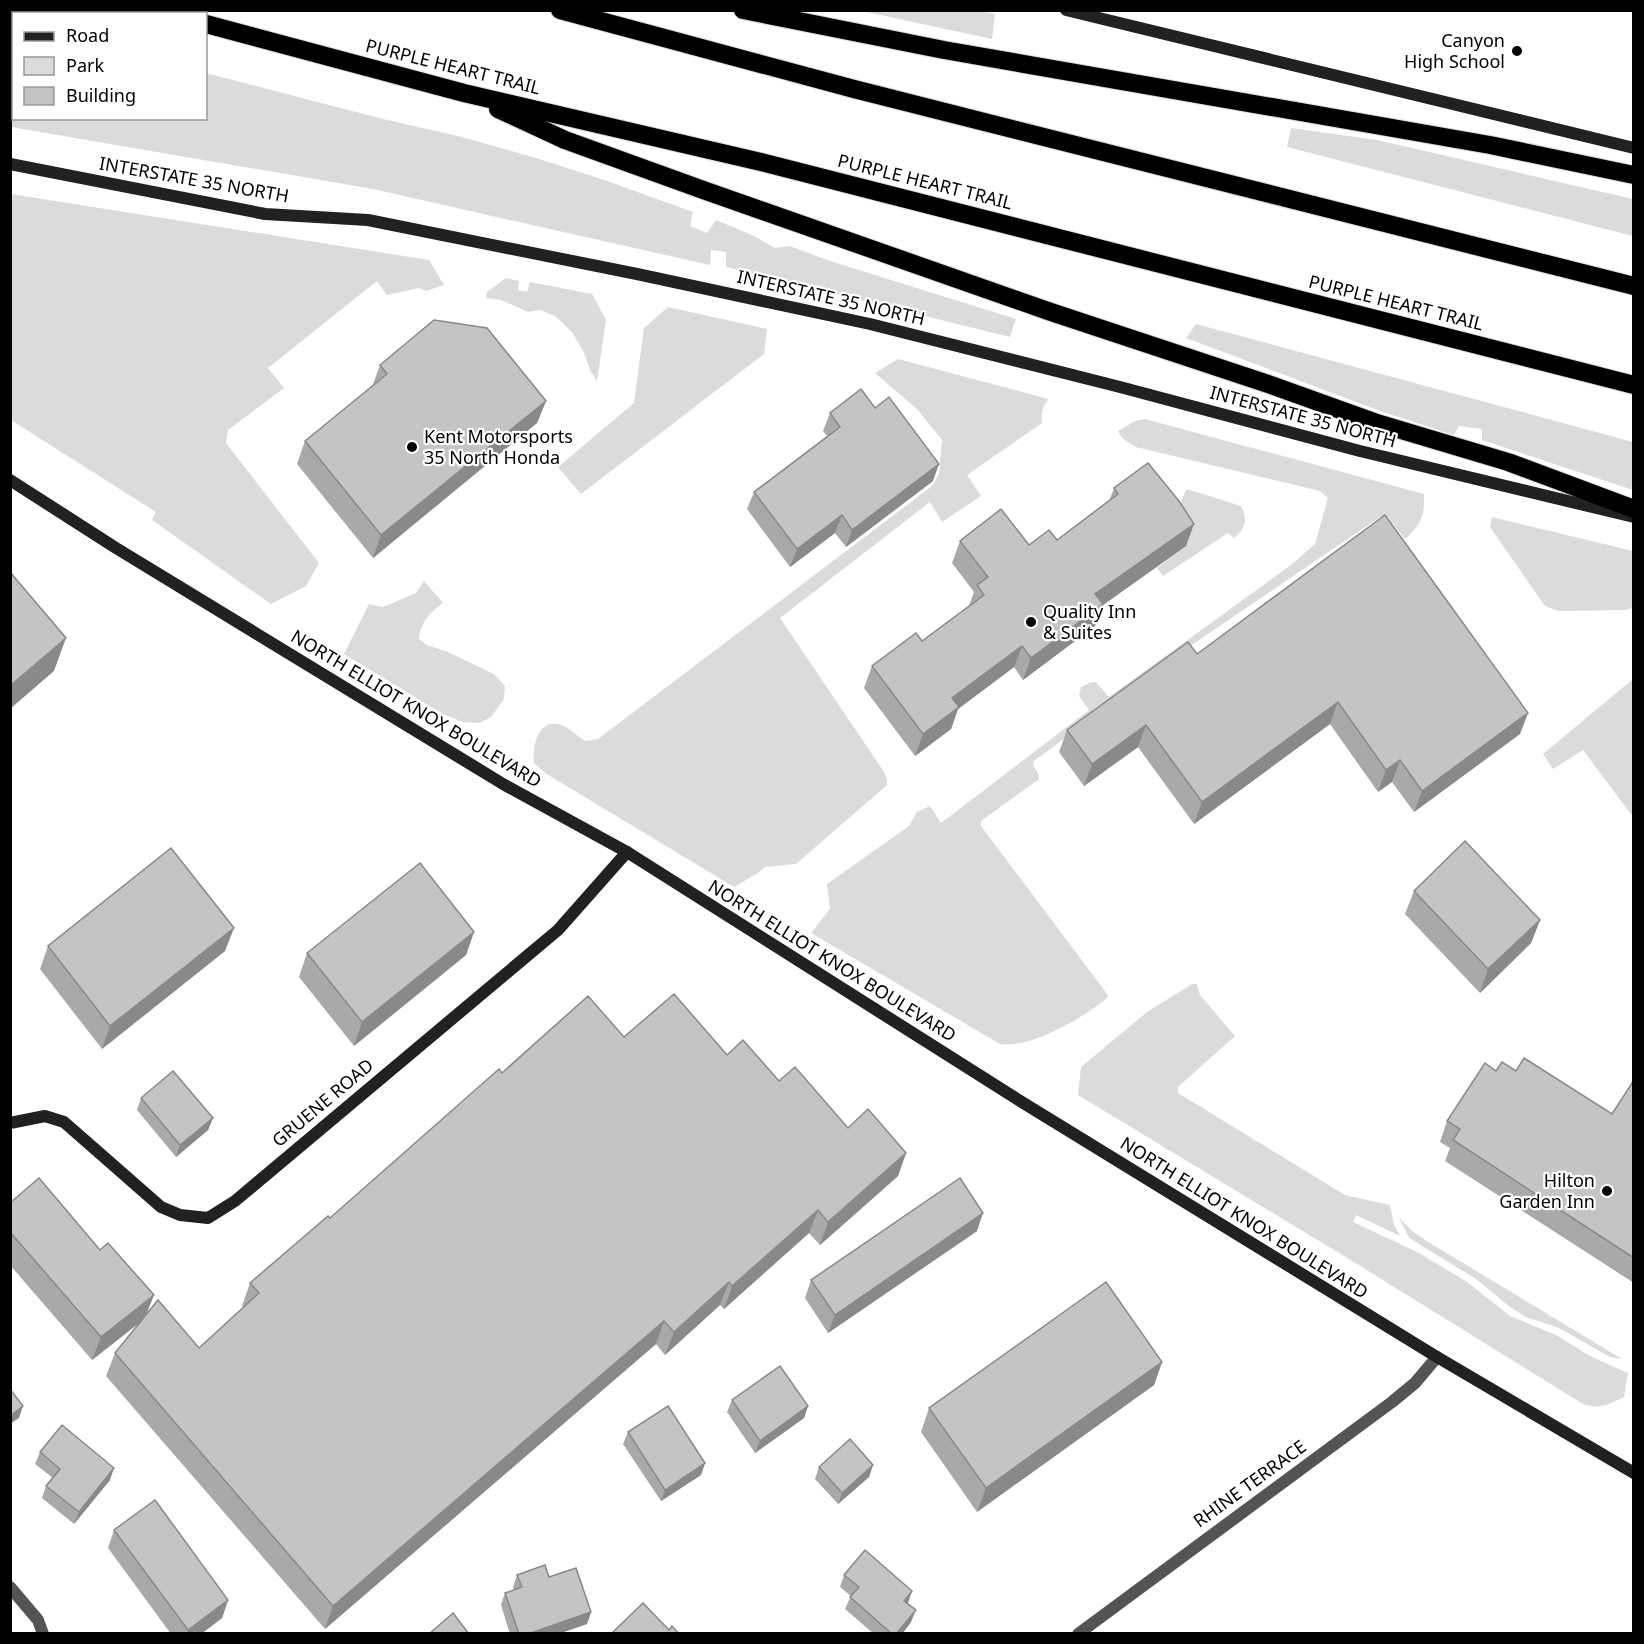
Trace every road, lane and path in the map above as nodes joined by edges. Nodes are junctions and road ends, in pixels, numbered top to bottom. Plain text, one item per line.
1 (560, 10) edge
2 (743, 10) edge
3 (1066, 10) edge
4 (207, 24) edge
5 (464, 93) junction
6 (1634, 148) edge
7 (10, 164) edge
8 (1634, 175) edge
9 (1634, 286) edge
10 (1634, 385) edge
11 (10, 480) edge
12 (1634, 509) edge
13 (1634, 517) edge
14 (627, 852) junction
15 (10, 1124) edge
16 (1437, 1357) junction
17 (1634, 1473) edge
18 (10, 1587) edge
19 (44, 1634) edge
20 (1078, 1634) edge

1 - 9 highway
2 - 8 highway
3 - 6 main road
4 - 5 highway, PURPLE HEART TRAIL
5 - 10 highway, PURPLE HEART TRAIL
5 - 12 highway
7 - 13 main road, INTERSTATE 35 NORTH
11 - 14 main road, NORTH ELLIOT KNOX BOULEVARD
14 - 15 main road, GRUENE ROAD
14 - 16 main road, NORTH ELLIOT KNOX BOULEVARD
16 - 17 main road, NORTH ELLIOT KNOX BOULEVARD
16 - 20 street, RHINE TERRACE
18 - 19 street

